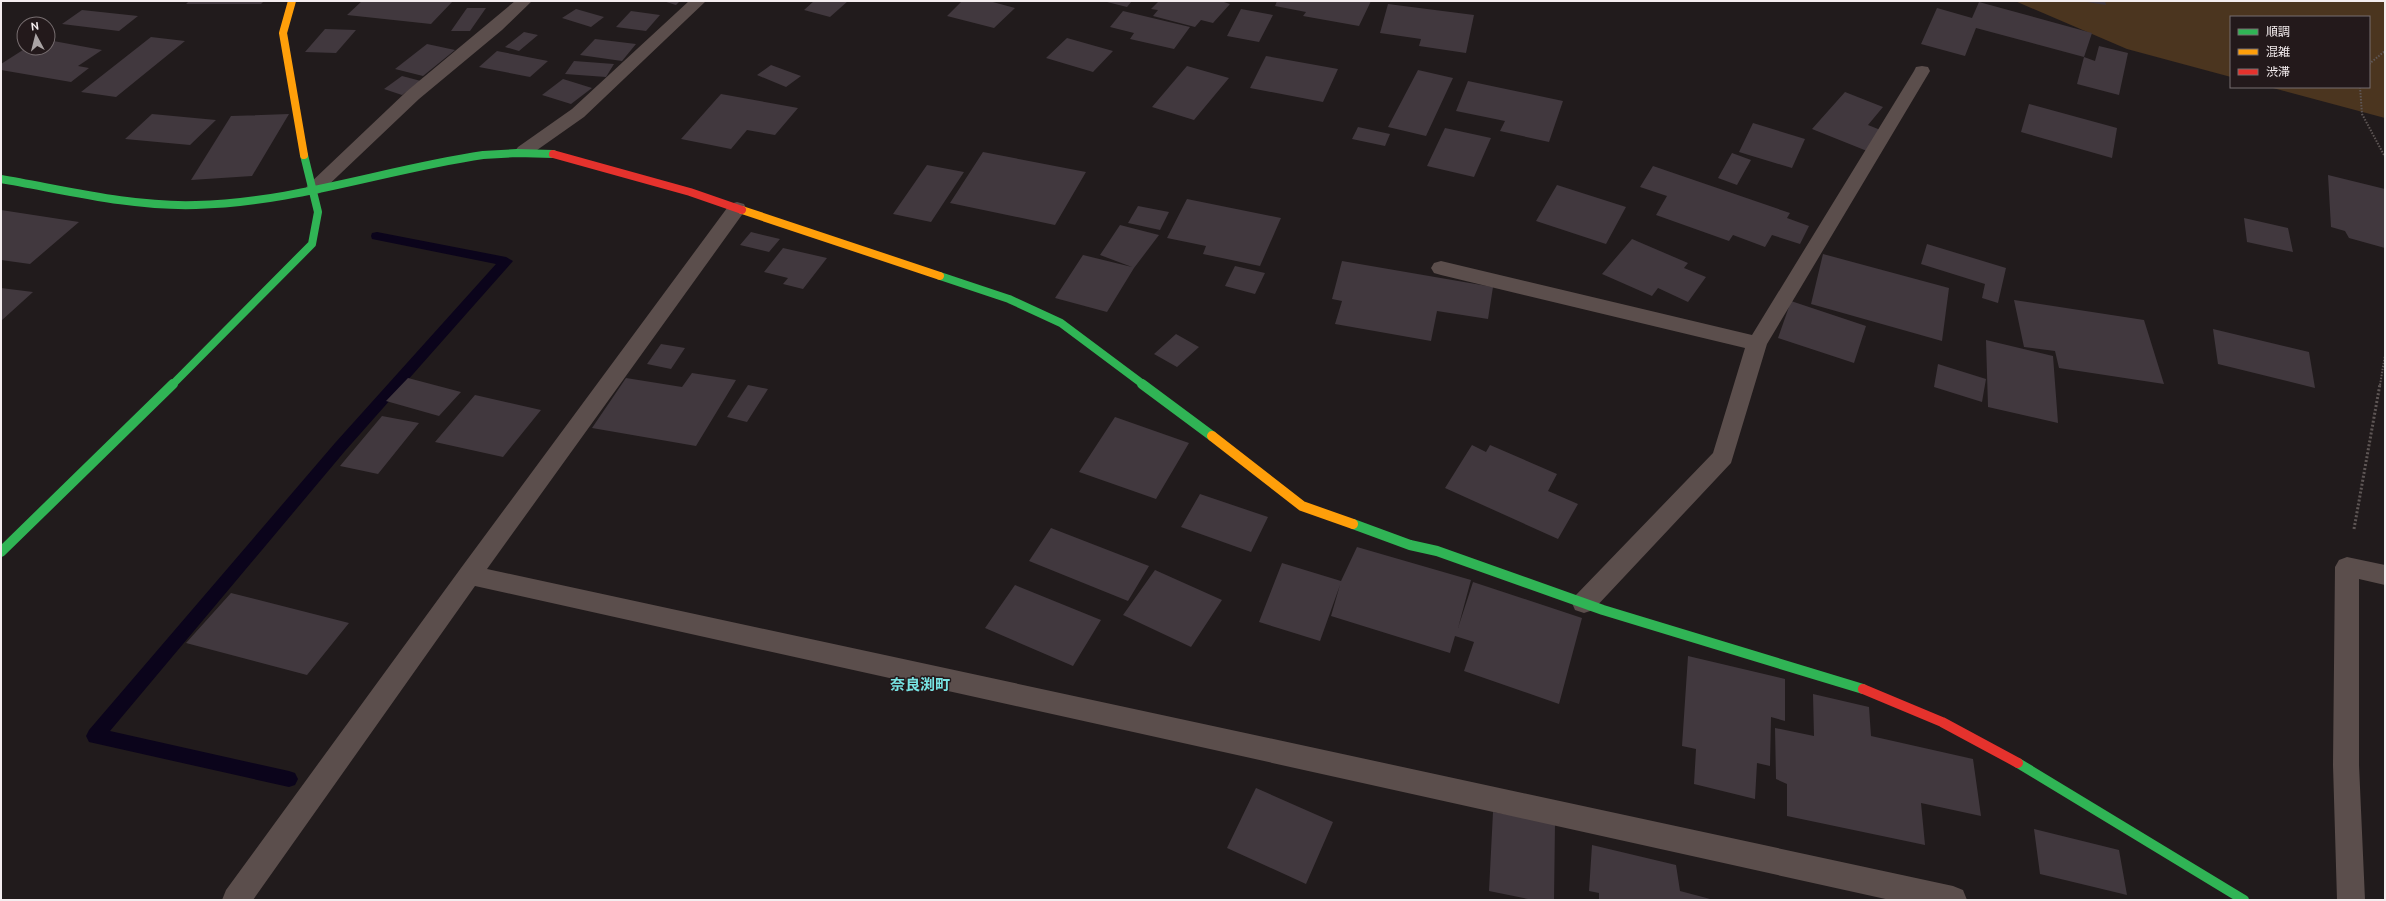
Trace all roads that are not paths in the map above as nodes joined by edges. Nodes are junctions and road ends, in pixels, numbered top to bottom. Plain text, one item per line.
1 (292, 1) edge
2 (524, 1) edge
3 (698, 1) edge
4 (1922, 71) dead end
5 (524, 151) junction
6 (1, 179) edge
7 (314, 189) junction
8 (737, 208) junction
9 (1442, 268) dead end
10 (1757, 344) junction
11 (1, 552) edge
12 (469, 575) junction
13 (2385, 575) edge
14 (1584, 603) junction
15 (236, 900) edge
16 (1953, 900) edge
17 (2244, 900) edge
18 (2352, 900) edge

1 - 7 street
2 - 7 street
3 - 5 street
4 - 10 street
5 - 7 street
5 - 8 street
6 - 7 street
7 - 11 street
8 - 12 street
8 - 14 street
9 - 10 street
10 - 14 street
12 - 15 street
12 - 16 street
13 - 18 street
14 - 17 street

